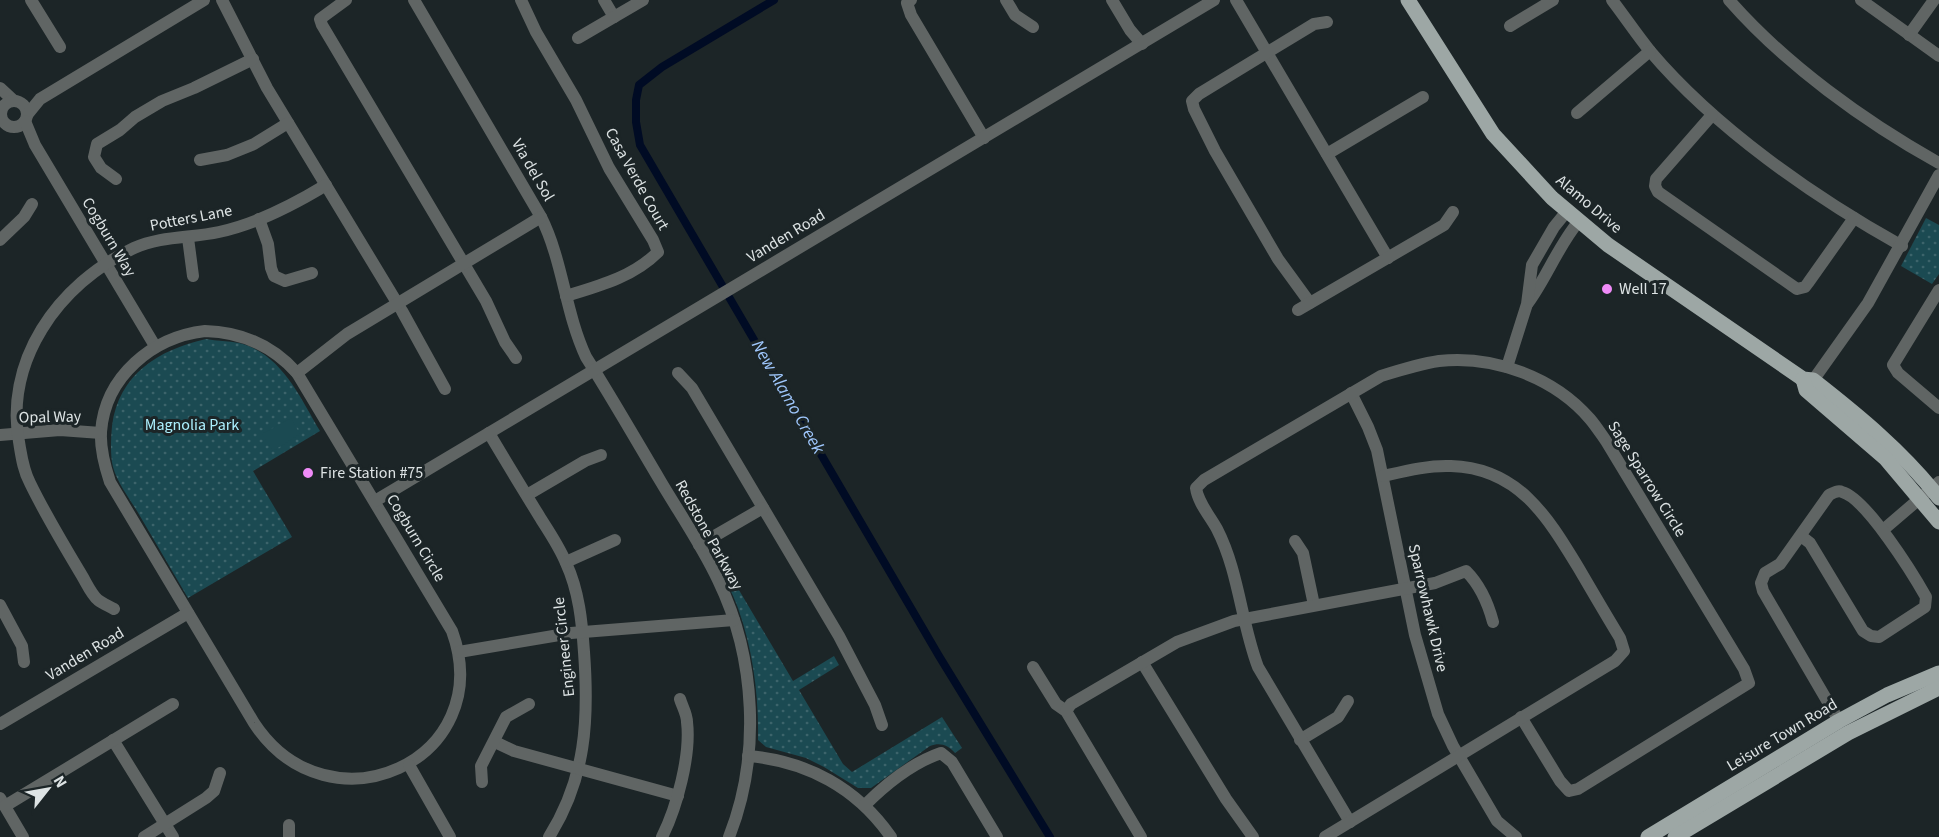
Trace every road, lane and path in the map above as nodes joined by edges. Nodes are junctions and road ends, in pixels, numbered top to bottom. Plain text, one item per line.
1 (32, 0) edge
2 (204, 0) edge
3 (222, 0) edge
4 (346, 0) edge
5 (414, 0) edge
6 (521, 0) edge
7 (604, 0) edge
8 (643, 0) edge
9 (911, 0) edge
10 (1006, 0) edge
11 (1112, 0) edge
12 (1215, 0) edge
13 (1236, 0) edge
14 (1408, 0) edge
15 (1553, 0) edge
16 (1612, 0) edge
17 (1729, 0) edge
18 (1861, 0) edge
19 (1934, 0) edge
20 (614, 17) junction
21 (1327, 22) dead end
22 (1510, 26) dead end
23 (1033, 27) dead end
24 (1909, 35) junction
25 (578, 38) dead end
26 (1142, 44) junction
27 (60, 47) dead end
28 (1650, 51) junction
29 (1268, 53) junction
30 (1939, 56) edge
31 (253, 59) junction
32 (0, 91) edge
33 (1423, 98) dead end
34 (40, 99) junction
35 (18, 102) junction
36 (2, 113) edge
37 (1577, 113) dead end
38 (1712, 115) junction
39 (16, 123) edge
40 (288, 123) junction
41 (984, 138) junction
42 (1327, 154) junction
43 (200, 160) dead end
44 (1939, 163) edge
45 (1939, 176) edge
46 (116, 179) dead end
47 (326, 185) junction
48 (32, 204) dead end
49 (1453, 212) dead end
50 (1573, 216) junction
51 (541, 217) junction
52 (1854, 218) junction
53 (259, 219) junction
54 (188, 238) junction
55 (0, 240) edge
56 (1902, 246) junction
57 (1389, 258) junction
58 (463, 264) junction
59 (106, 265) junction
60 (312, 273) dead end
61 (193, 276) dead end
62 (1939, 290) edge
63 (566, 296) junction
64 (397, 303) junction
65 (1310, 303) junction
66 (1298, 310) dead end
67 (155, 346) junction
68 (516, 358) dead end
69 (1507, 367) junction
70 (594, 370) junction
71 (297, 373) junction
72 (678, 373) dead end
73 (1807, 383) junction
74 (445, 389) dead end
75 (1351, 393) junction
76 (1939, 408) edge
77 (101, 433) junction
78 (489, 433) junction
79 (17, 434) junction
80 (0, 435) edge
81 (601, 455) dead end
82 (1383, 476) junction
83 (1933, 492) edge
84 (527, 495) junction
85 (375, 501) junction
86 (763, 507) junction
87 (1939, 522) edge
88 (1883, 530) junction
89 (1801, 536) junction
90 (615, 540) dead end
91 (1295, 541) dead end
92 (699, 545) junction
93 (566, 562) junction
94 (1406, 588) junction
95 (1314, 604) junction
96 (0, 605) edge
97 (114, 609) dead end
98 (188, 613) junction
99 (1243, 619) junction
100 (734, 620) junction
101 (1493, 622) dead end
102 (583, 632) junction
103 (459, 652) junction
104 (24, 662) dead end
105 (1142, 662) junction
106 (1033, 667) dead end
107 (1939, 673) edge
108 (1939, 688) edge
109 (680, 699) dead end
110 (1348, 701) dead end
111 (173, 704) dead end
112 (529, 704) dead end
113 (1066, 711) junction
114 (1521, 717) junction
115 (1839, 721) junction
116 (0, 724) edge
117 (882, 725) dead end
118 (113, 740) junction
119 (1300, 740) junction
120 (495, 742) junction
121 (1458, 755) junction
122 (748, 756) junction
123 (409, 765) junction
124 (579, 769) junction
125 (220, 773) dead end
126 (482, 782) dead end
127 (678, 796) junction
128 (2, 802) edge
129 (865, 805) junction
130 (1497, 821) junction
131 (1350, 822) junction
132 (164, 824) junction
133 (22, 837) edge
134 (144, 837) edge
135 (173, 837) edge
136 (450, 837) edge
137 (549, 837) edge
138 (662, 837) edge
139 (729, 837) edge
140 (891, 837) edge
141 (997, 837) edge
142 (1141, 837) edge
143 (1253, 837) edge
144 (1325, 837) edge
145 (1502, 837) edge
146 (1516, 837) edge
147 (1648, 837) edge
148 (1675, 837) edge

1 - 27 street
2 - 34 street
3 - 31 street
4 - 58 street
5 - 51 street, Via del Sol
6 - 63 street, Casa Verde Court
7 - 20 street
8 - 20 street
9 - 41 street
10 - 23 street
11 - 26 street
12 - 26 street, Vanden Road
13 - 29 street
14 - 50 main road, Alamo Drive
15 - 22 street
16 - 28 street
17 - 44 street
18 - 24 street
19 - 24 street
20 - 25 street
21 - 29 street
24 - 30 street
26 - 41 street, Vanden Road
28 - 37 street
28 - 38 street
29 - 42 street
29 - 65 street
31 - 40 street
31 - 46 street
32 - 35 street
32 - 36 street
33 - 42 street
34 - 35 street
34 - 39 street
35 - 36 street
35 - 39 street
36 - 39 street
38 - 52 street
38 - 52 street
39 - 59 street, Cogburn Way
40 - 43 street
40 - 47 street
41 - 70 street, Vanden Road
42 - 57 street
45 - 56 street
47 - 53 street, Potters Lane
47 - 64 street
48 - 55 street
49 - 57 street
50 - 69 street
50 - 73 main road, Alamo Drive
51 - 58 street
51 - 63 street, Via del Sol
52 - 56 street
53 - 54 street, Potters Lane
53 - 60 street
54 - 59 street, Potters Lane
54 - 61 street
56 - 73 street
57 - 65 street
58 - 64 street
58 - 68 street
59 - 67 street, Cogburn Way
59 - 79 street, Potters Lane
62 - 76 street
63 - 70 street, Via del Sol
64 - 71 street
64 - 74 street
65 - 66 street
67 - 71 street, Cogburn Circle
67 - 77 street, Cogburn Circle
69 - 75 street, Sage Sparrow Circle
69 - 114 street, Sage Sparrow Circle
70 - 78 street, Vanden Road
70 - 92 street, Redstone Parkway
71 - 85 street, Cogburn Circle
72 - 86 street
73 - 83 main road, Alamo Drive
75 - 82 street, Sparrowhawk Drive
75 - 99 street, Sage Sparrow Circle
77 - 79 street, Opal Way
77 - 98 street, Cogburn Circle
78 - 84 street, Engineer Circle
78 - 85 street, Vanden Road
79 - 80 street, Opal Way
79 - 97 street, Potters Lane
81 - 84 street
82 - 94 street, Sparrowhawk Drive
82 - 114 street
83 - 87 main road, Alamo Drive
83 - 88 street
84 - 93 street, Engineer Circle
85 - 103 street, Cogburn Circle
86 - 92 street
86 - 117 street
88 - 89 street
88 - 89 street
89 - 115 street
90 - 93 street
91 - 95 street
92 - 100 street, Redstone Parkway
93 - 102 street, Engineer Circle
94 - 95 street
94 - 101 street
94 - 121 street, Sparrowhawk Drive
95 - 99 street
96 - 104 street
98 - 116 street, Vanden Road
98 - 123 street, Cogburn Circle
99 - 105 street
99 - 119 street
100 - 102 street
100 - 122 street, Redstone Parkway
102 - 103 street
102 - 124 street, Engineer Circle
103 - 123 street, Cogburn Circle
105 - 113 street
105 - 143 street
106 - 113 street
107 - 115 main road, Leisure Town Road
108 - 148 main road, Leisure Town Road
109 - 127 street
110 - 119 street
111 - 118 street
112 - 120 street
113 - 142 street
114 - 121 street
115 - 147 main road, Leisure Town Road
118 - 128 street
118 - 132 street
119 - 131 street
120 - 124 street
120 - 126 street
121 - 130 street, Sparrowhawk Drive
121 - 131 street
122 - 129 street
122 - 139 street, Redstone Parkway
123 - 136 street
124 - 127 street
124 - 137 street, Engineer Circle
125 - 132 street
127 - 138 street
128 - 133 street
129 - 140 street
129 - 141 street
130 - 145 street, Sparrowhawk Drive
130 - 146 street, Sparrowhawk Drive
131 - 144 street
132 - 134 street
132 - 135 street

